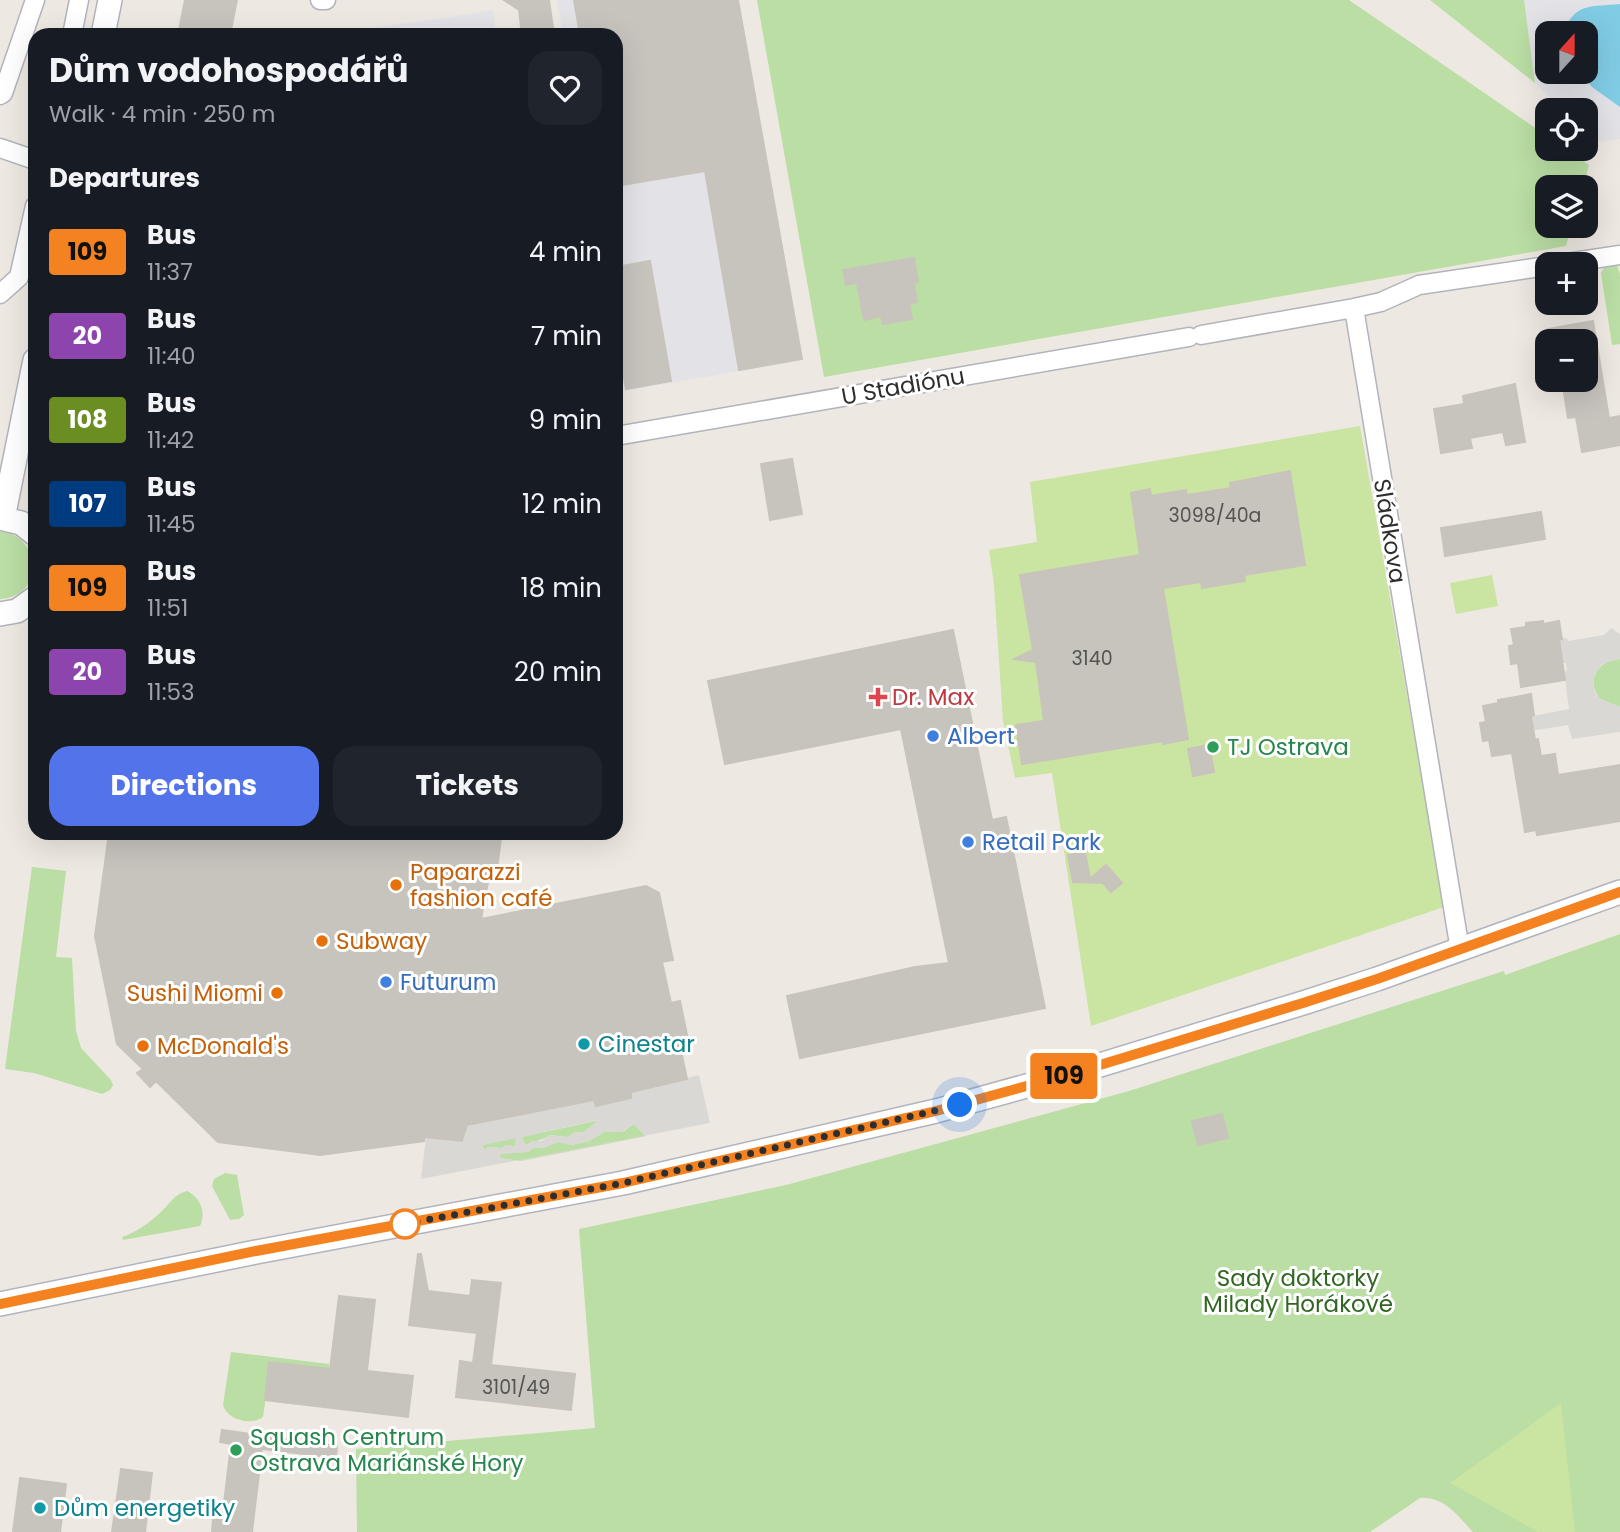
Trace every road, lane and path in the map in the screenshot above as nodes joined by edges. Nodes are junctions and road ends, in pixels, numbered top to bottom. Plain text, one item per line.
1 (35, 0) edge
2 (79, 0) edge
3 (110, 0) edge
4 (320, 0) edge
5 (326, 0) edge
6 (73, 28) edge
7 (104, 28) edge
8 (0, 95) edge
9 (0, 148) edge
10 (28, 158) edge
11 (28, 237) edge
12 (1620, 255) edge
13 (1598, 258) edge
14 (1535, 268) edge
15 (0, 294) edge
16 (1354, 308) junction
17 (28, 394) edge
18 (623, 435) edge
19 (2, 518) edge
20 (28, 529) edge
21 (28, 603) edge
22 (0, 614) edge
23 (1620, 892) edge
24 (1460, 950) junction
25 (82, 1286) junction
26 (0, 1291) edge
27 (0, 1304) edge

1 - 8 street
2 - 6 street
3 - 7 street
4 - 5 street
9 - 10 street
11 - 15 street
12 - 13 street
14 - 16 street
16 - 18 street, U Stadiónu
16 - 24 street, Sládkova
17 - 19 street
19 - 20 street
21 - 22 street
23 - 24 street
24 - 25 street
25 - 26 street
25 - 27 street

